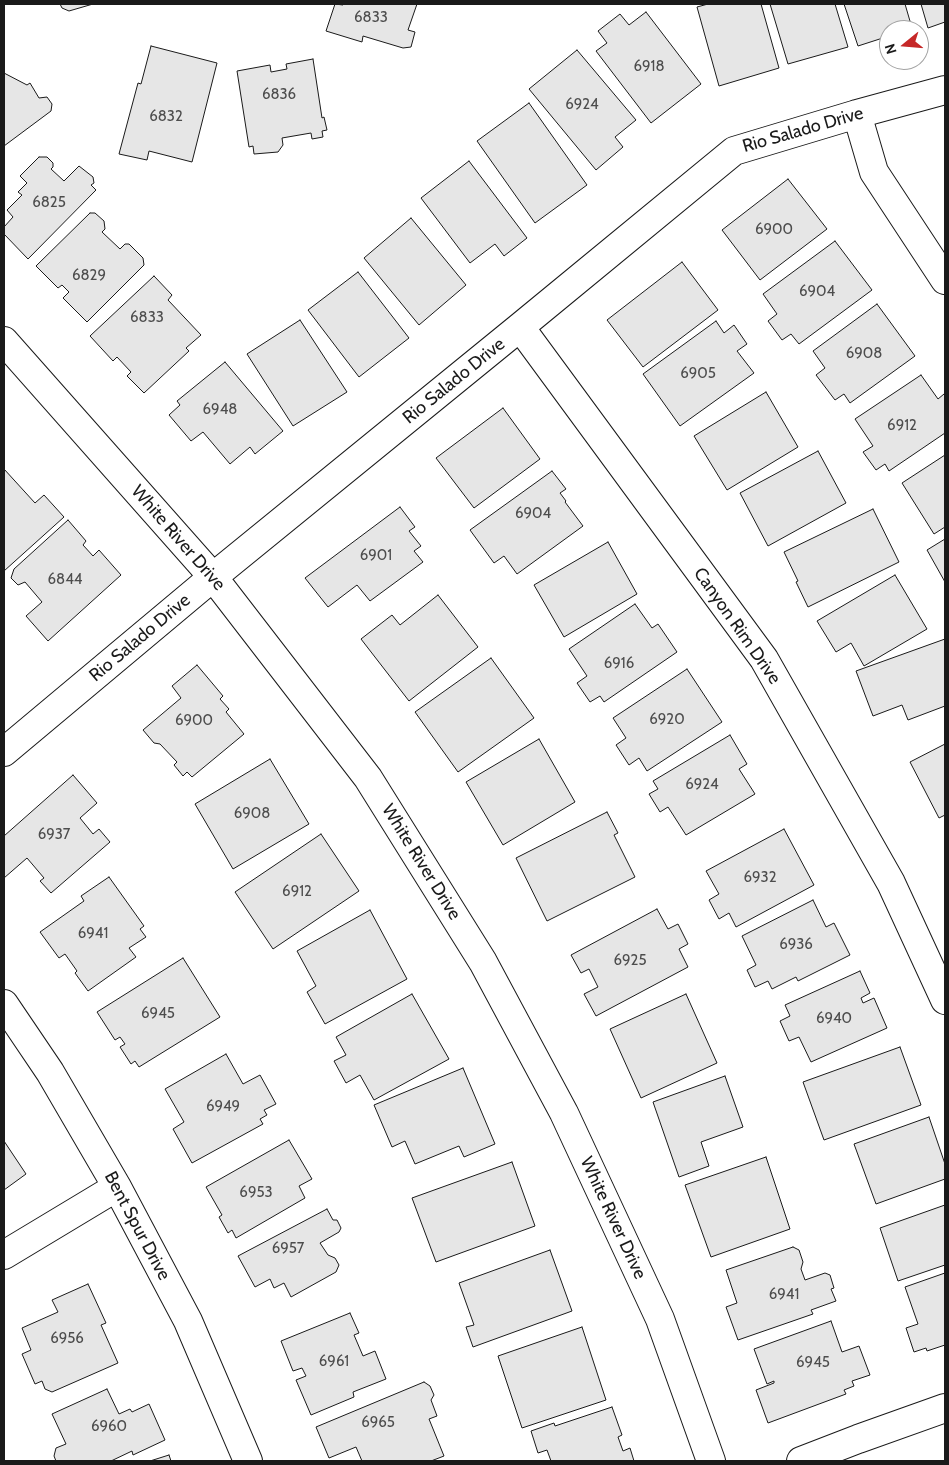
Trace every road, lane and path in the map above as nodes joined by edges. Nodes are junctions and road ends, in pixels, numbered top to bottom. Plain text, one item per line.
1 (945, 90) edge
2 (857, 114) junction
3 (945, 280) edge
4 (520, 328) junction
5 (4, 341) edge
6 (213, 577) junction
7 (4, 752) edge
8 (945, 1000) edge
9 (4, 1004) edge
10 (117, 1187) junction
11 (4, 1255) edge
12 (945, 1408) edge
13 (248, 1461) edge
14 (712, 1461) edge
15 (801, 1461) edge

1 - 2 street, Rio Salado Drive
2 - 3 street
2 - 4 street, Rio Salado Drive
4 - 6 street, Rio Salado Drive
4 - 8 street, Canyon Rim Drive
5 - 6 street, White River Drive
6 - 7 street, Rio Salado Drive
6 - 14 street, White River Drive
9 - 10 street, Bent Spur Drive
10 - 11 street
10 - 13 street, Bent Spur Drive
12 - 15 street

